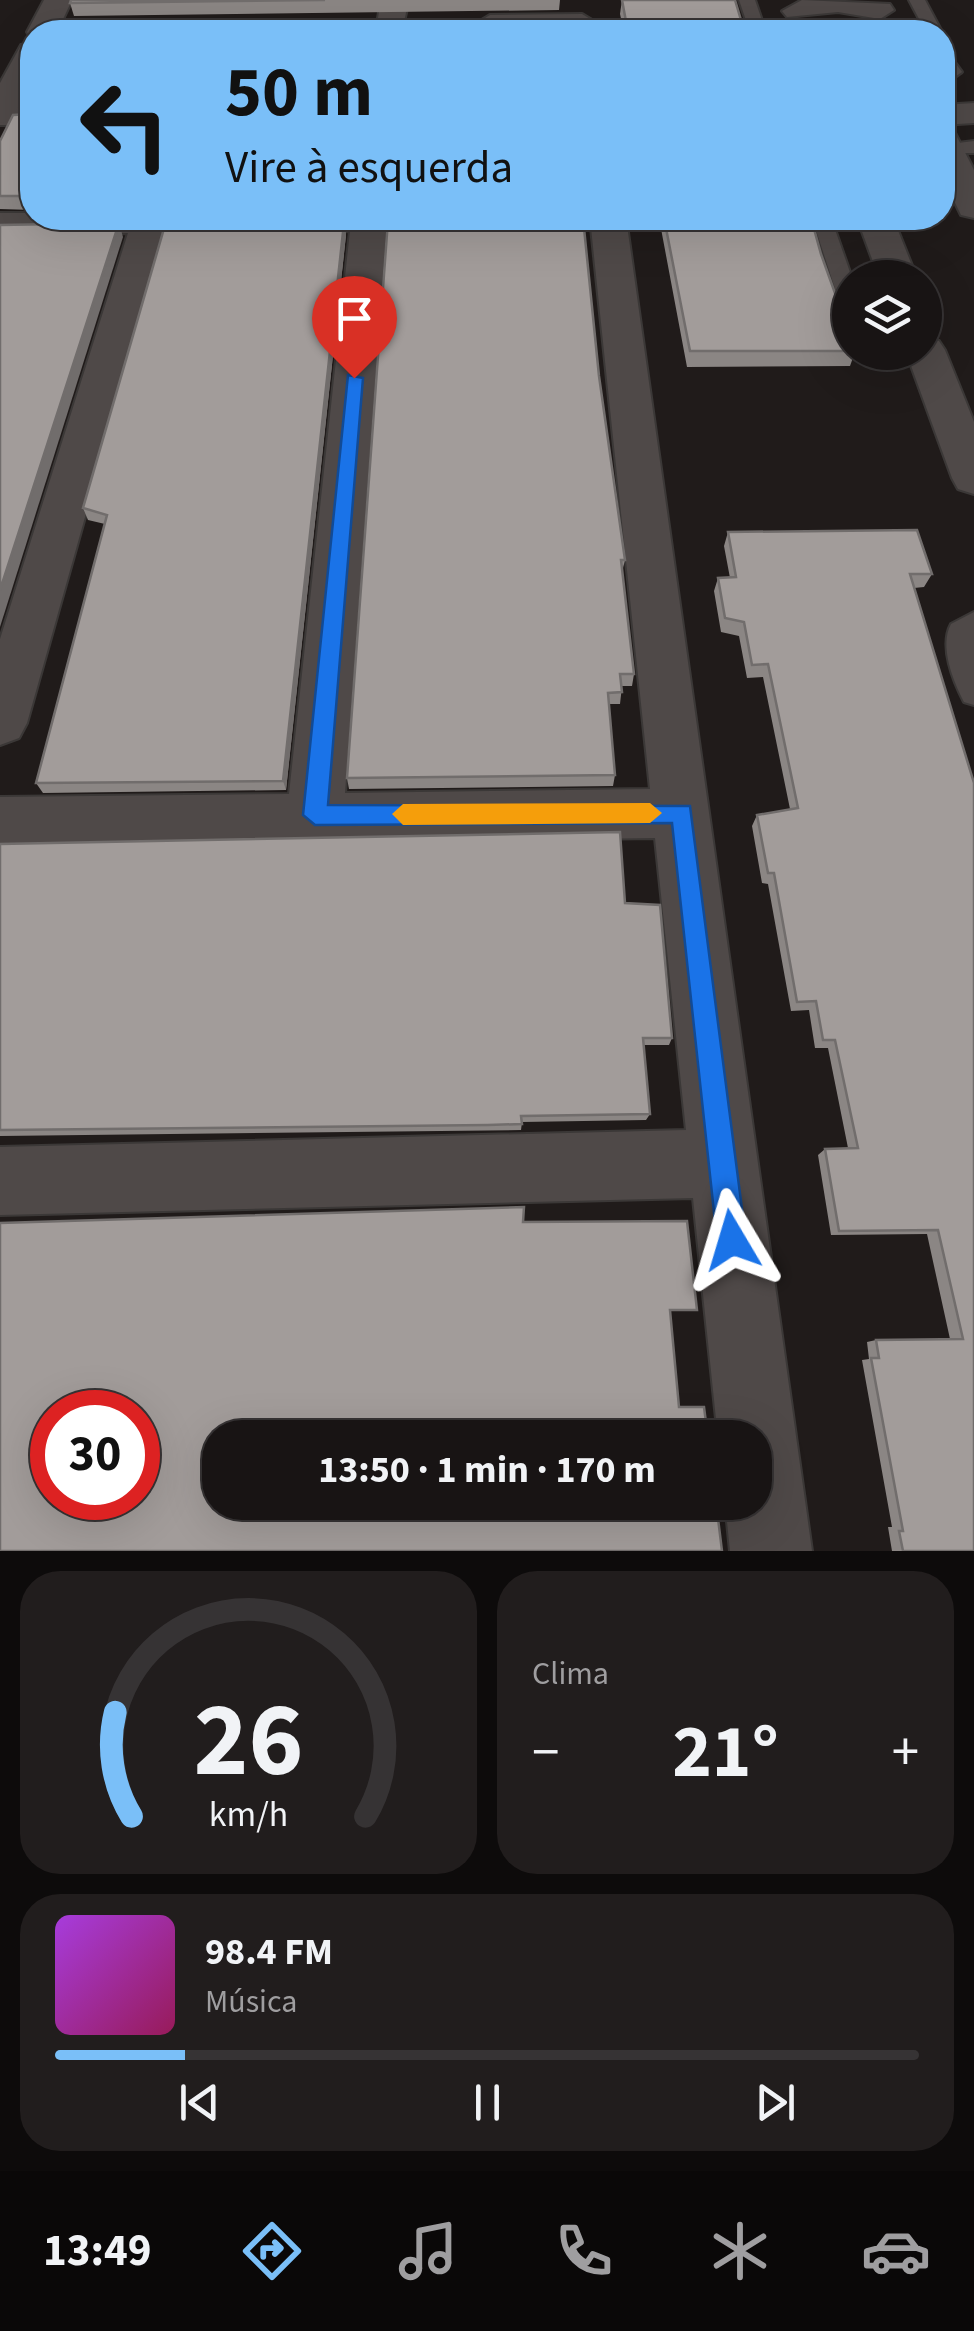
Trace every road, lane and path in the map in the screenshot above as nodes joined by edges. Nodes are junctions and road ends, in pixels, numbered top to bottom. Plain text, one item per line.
1 (883, 14) edge
2 (798, 15) edge
3 (20, 76) edge
4 (0, 114) edge
5 (955, 145) edge
6 (974, 207) edge
7 (147, 230) edge
8 (368, 230) edge
9 (609, 230) edge
10 (825, 230) edge
11 (880, 230) edge
12 (836, 260) edge
13 (891, 260) edge
14 (933, 370) edge
15 (974, 478) edge
16 (974, 622) edge
17 (974, 694) edge
18 (0, 723) edge
19 (682, 813) junction
20 (315, 815) junction
21 (0, 822) edge
22 (722, 1163) junction
23 (0, 1180) edge
24 (771, 1551) edge

1 - 2 street
3 - 4 street
5 - 6 street
7 - 18 street
8 - 20 street
9 - 19 street
10 - 12 lane
11 - 13 street
14 - 15 street
16 - 17 lane
19 - 20 street
19 - 22 street
20 - 21 street
22 - 23 street
22 - 24 street

